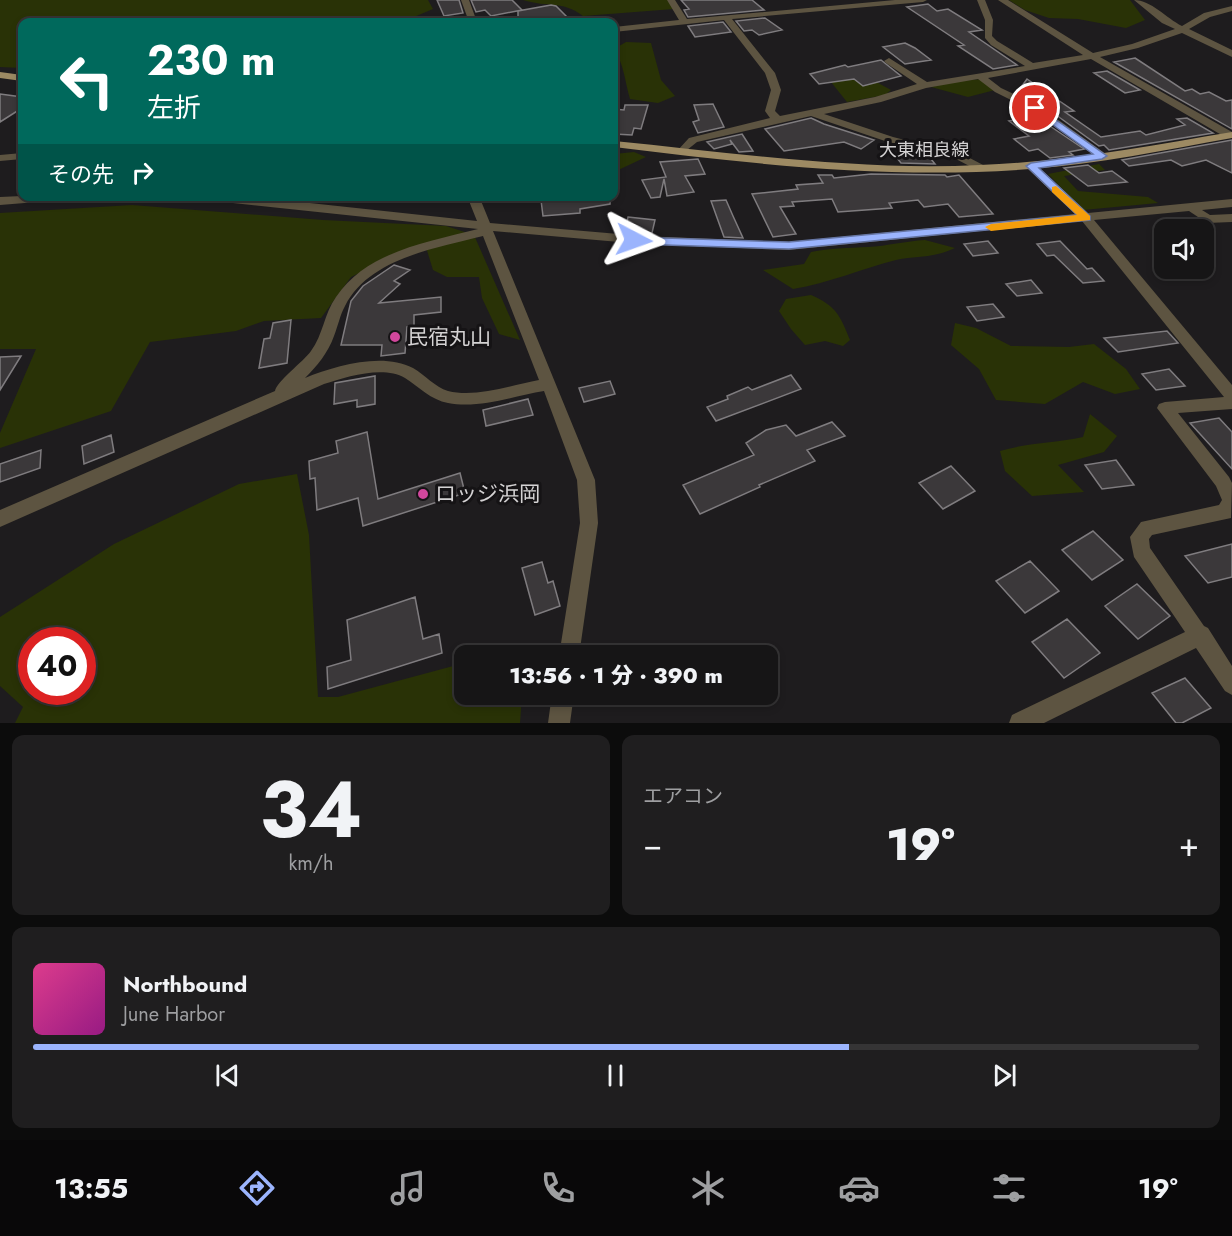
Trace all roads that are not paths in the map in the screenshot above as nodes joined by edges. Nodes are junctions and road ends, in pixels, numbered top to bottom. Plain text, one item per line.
1 (465, 0) edge
2 (670, 0) edge
3 (923, 0) edge
4 (981, 0) edge
5 (1002, 0) edge
6 (1138, 0) edge
7 (853, 3) edge
8 (1232, 8) edge
9 (726, 17) junction
10 (472, 18) edge
11 (685, 22) junction
12 (618, 30) edge
13 (1181, 30) junction
14 (1232, 54) edge
15 (1092, 56) junction
16 (889, 61) dead end
17 (1032, 66) junction
18 (0, 75) edge
19 (18, 77) edge
20 (981, 77) junction
21 (925, 85) junction
22 (812, 113) junction
23 (777, 120) junction
24 (1231, 135) edge
25 (618, 144) edge
26 (681, 151) junction
27 (18, 156) edge
28 (1102, 156) junction
29 (0, 158) edge
30 (1031, 166) junction
31 (981, 168) junction
32 (18, 200) edge
33 (0, 201) edge
34 (248, 201) edge
35 (474, 201) edge
36 (1232, 202) edge
37 (1190, 206) junction
38 (1086, 218) junction
39 (1232, 218) edge
40 (486, 229) junction
41 (549, 384) junction
42 (1232, 396) edge
43 (273, 398) junction
44 (1232, 403) edge
45 (0, 519) edge
46 (1201, 635) junction
47 (571, 645) edge
48 (1232, 684) edge
49 (561, 705) edge
50 (559, 723) edge
51 (1020, 723) edge

1 - 10 street
2 - 11 street
3 - 7 street
4 - 17 street
5 - 15 street
6 - 13 street
7 - 9 street
8 - 13 street
9 - 11 street
9 - 23 street
11 - 12 street
13 - 14 street
13 - 15 street
15 - 17 street
15 - 24 street
16 - 21 street
17 - 20 street
18 - 19 main road
20 - 21 street
20 - 28 street
21 - 22 street
22 - 23 street
22 - 31 street
23 - 26 street
24 - 28 main road, 大東相良線
25 - 26 main road, 大東相良線
26 - 31 main road, 大東相良線
27 - 29 street
28 - 30 main road, 大東相良線
30 - 31 main road, 大東相良線
30 - 38 street
32 - 33 street
34 - 40 street
35 - 40 street
36 - 37 street
37 - 38 street
37 - 39 street
38 - 40 street
38 - 42 street
40 - 41 street
40 - 43 street
41 - 43 street
41 - 47 street
43 - 45 street
44 - 46 street
46 - 48 street
46 - 51 street
49 - 50 street

